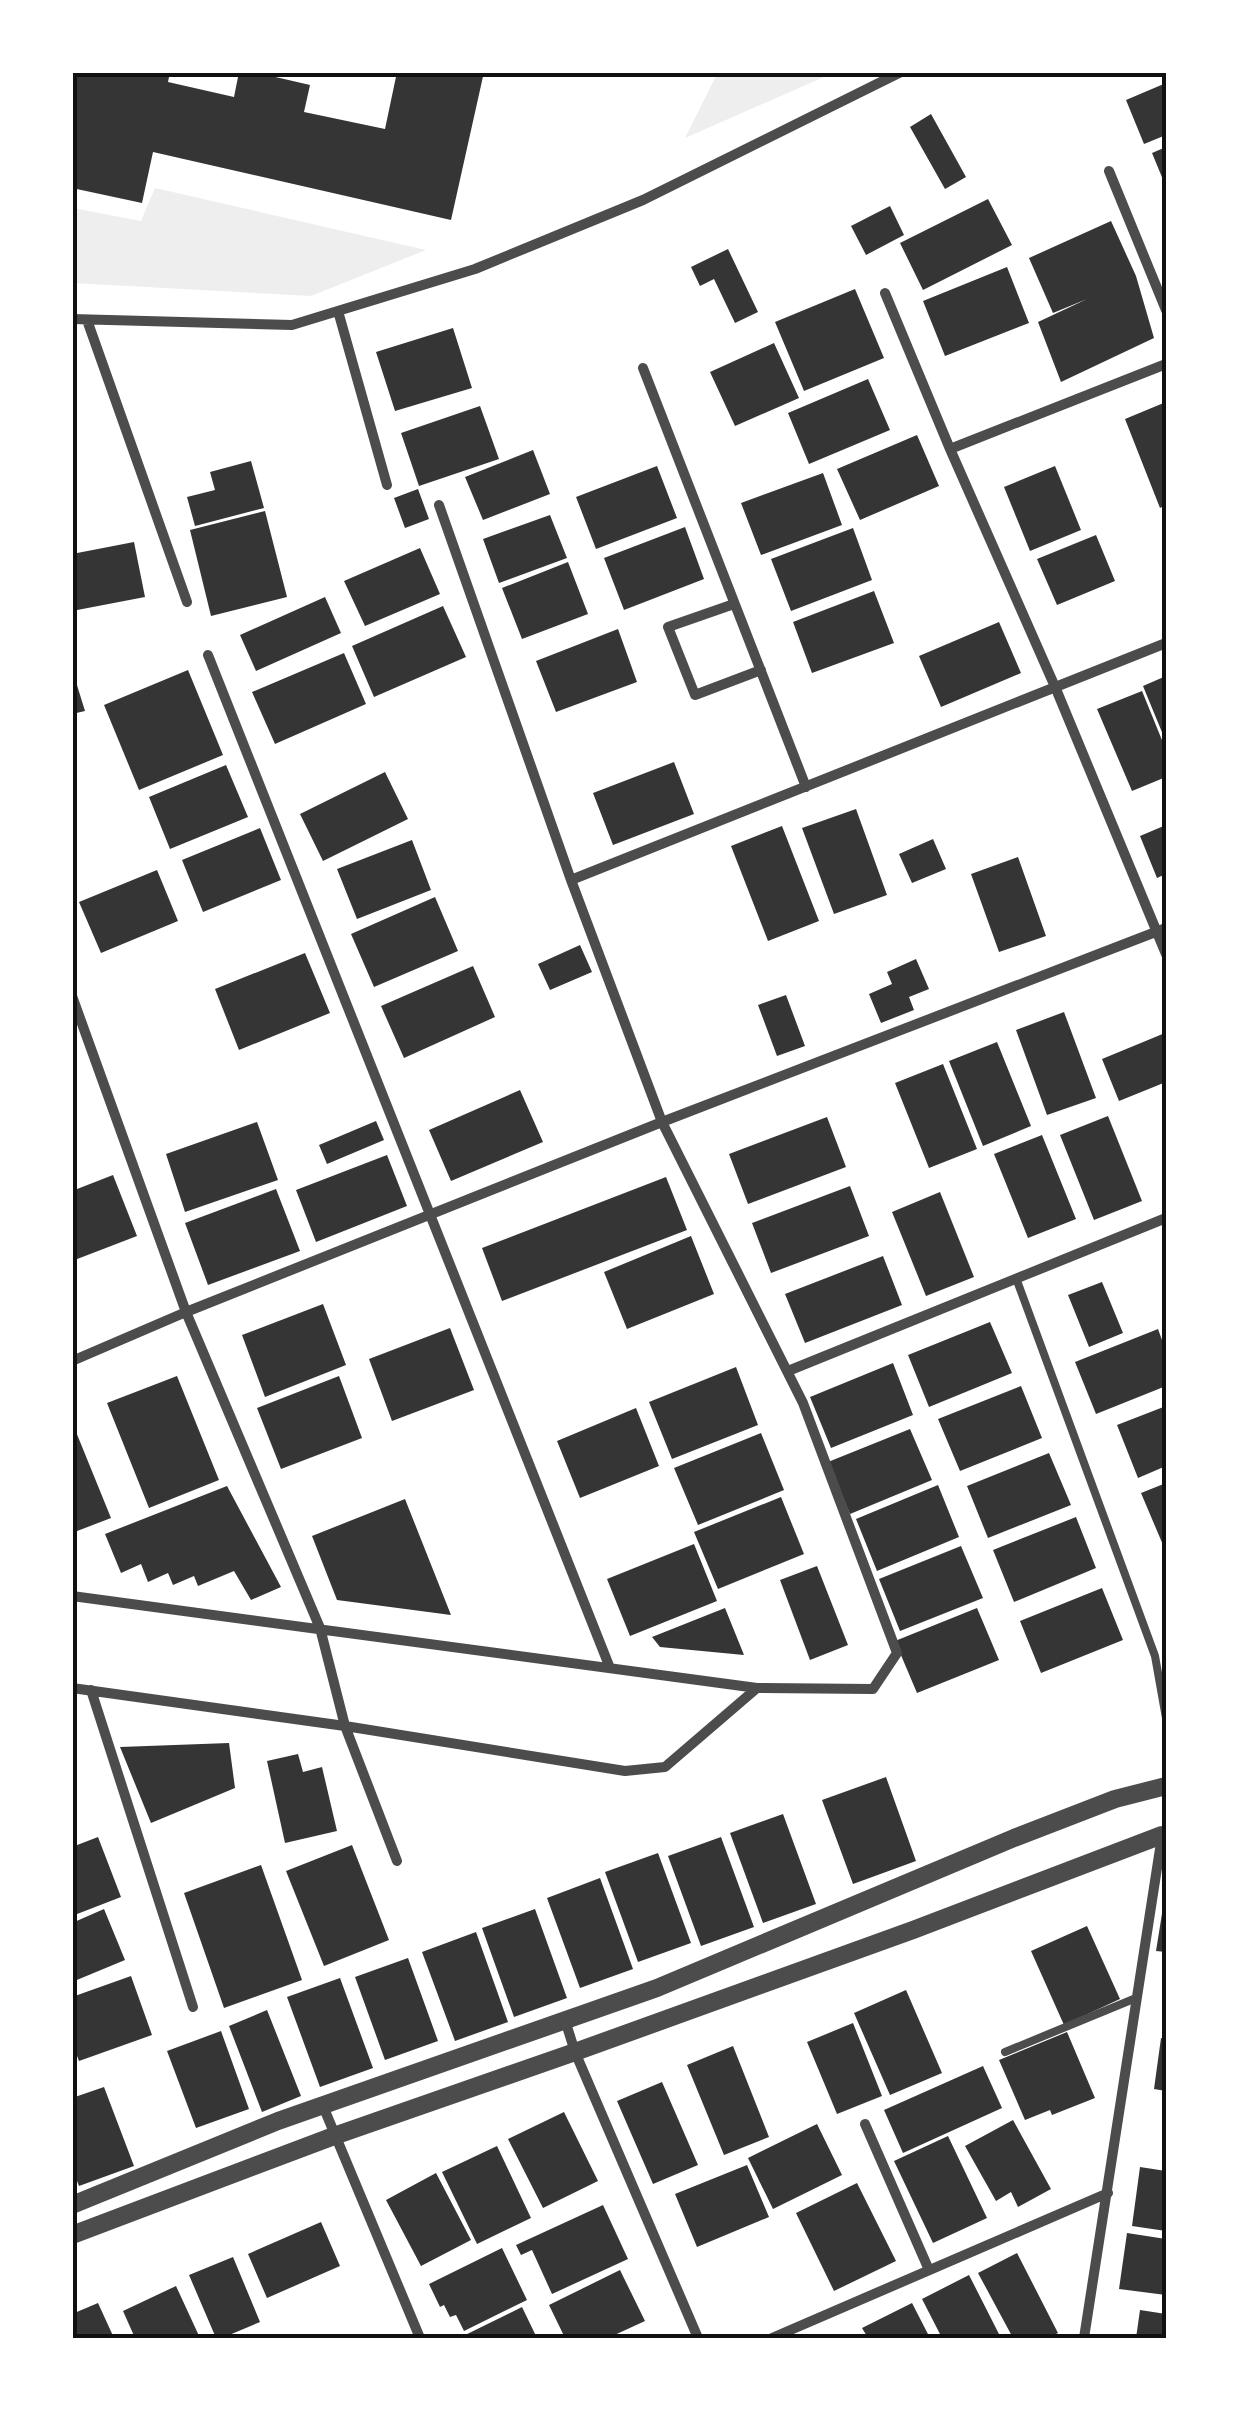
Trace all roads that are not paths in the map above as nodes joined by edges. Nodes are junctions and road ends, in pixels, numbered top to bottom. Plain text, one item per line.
1 (901, 72) edge
2 (1109, 171) dead end
3 (884, 293) dead end
4 (1166, 310) edge
5 (338, 311) junction
6 (72, 319) edge
7 (87, 320) junction
8 (1166, 364) edge
9 (643, 368) dead end
10 (950, 449) junction
11 (387, 485) dead end
12 (438, 505) dead end
13 (187, 602) dead end
14 (734, 604) junction
15 (1166, 643) edge
16 (208, 654) dead end
17 (760, 670) junction
18 (1056, 689) junction
19 (806, 787) junction
20 (571, 880) junction
21 (1162, 930) edge
22 (1166, 954) edge
23 (72, 996) edge
24 (662, 1122) junction
25 (430, 1214) junction
26 (1166, 1218) edge
27 (1016, 1278) junction
28 (186, 1312) junction
29 (72, 1360) edge
30 (788, 1371) junction
31 (72, 1596) edge
32 (320, 1628) junction
33 (610, 1668) junction
34 (72, 1688) edge
35 (757, 1688) junction
36 (91, 1690) junction
37 (1166, 1718) edge
38 (345, 1726) junction
39 (1166, 1786) edge
40 (1164, 1835) edge
41 (397, 1862) dead end
42 (1136, 1998) junction
43 (193, 2007) dead end
44 (565, 2020) junction
45 (576, 2052) junction
46 (1006, 2052) dead end
47 (322, 2106) junction
48 (865, 2124) dead end
49 (334, 2136) junction
50 (1108, 2193) junction
51 (72, 2205) edge
52 (72, 2235) edge
53 (930, 2270) junction
54 (420, 2338) edge
55 (698, 2338) edge
56 (772, 2338) edge
57 (1084, 2338) edge

1 - 5 street
2 - 4 street
3 - 10 street
5 - 7 street
5 - 11 street
6 - 7 street
7 - 13 street
8 - 10 street
9 - 14 street
10 - 18 street
12 - 20 street
14 - 17 street
14 - 17 street
15 - 18 street
16 - 25 street
17 - 19 street
18 - 19 street
18 - 21 street
19 - 20 street
20 - 24 street
21 - 22 street
21 - 24 street
23 - 28 street
24 - 25 street
24 - 30 street
25 - 28 street
25 - 33 street
26 - 27 street
27 - 30 street
27 - 37 lane
28 - 29 street
28 - 32 street
30 - 35 street
31 - 32 street
32 - 33 street
32 - 38 street
33 - 35 street
34 - 36 street
35 - 38 street
36 - 38 street
36 - 43 street
38 - 41 street
39 - 44 street
40 - 42 street
40 - 45 street
42 - 46 lane
42 - 50 street
44 - 45 street
44 - 47 street
45 - 49 street
45 - 55 street
47 - 49 street
47 - 51 street
48 - 53 street
49 - 52 street
49 - 54 street
50 - 53 street
50 - 57 street
53 - 56 street

